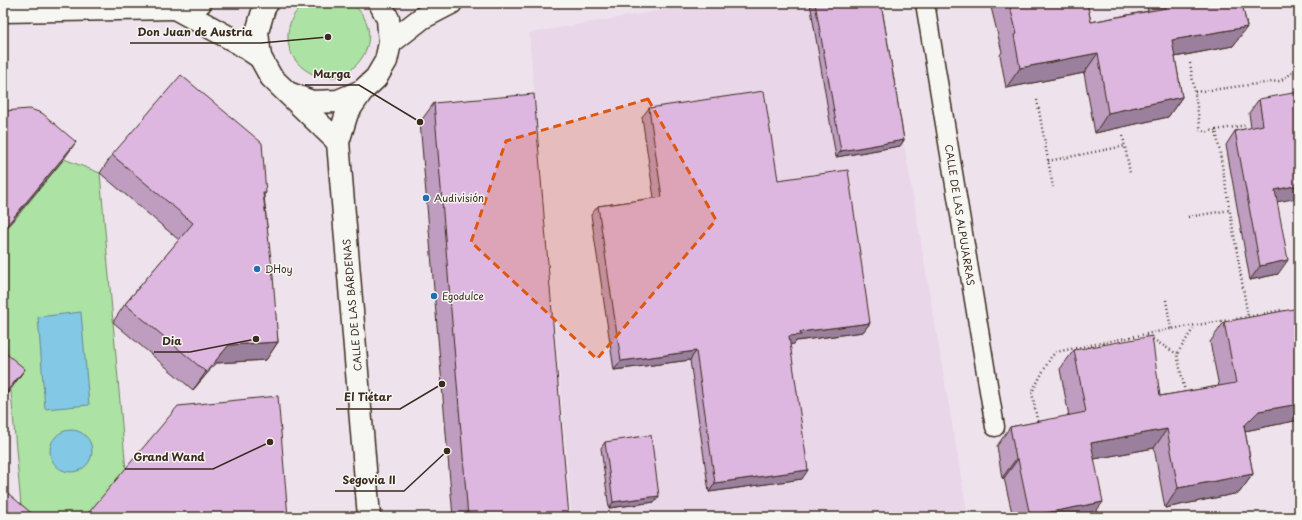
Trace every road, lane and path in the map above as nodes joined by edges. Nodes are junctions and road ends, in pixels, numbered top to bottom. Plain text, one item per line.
1 (267, 3) edge
2 (380, 3) edge
3 (451, 3) edge
4 (925, 3) edge
5 (190, 5) edge
6 (3, 11) edge
7 (390, 43) junction
8 (260, 57) junction
9 (1190, 63) edge
10 (1293, 70) dead end
11 (362, 91) junction
12 (1195, 92) junction
13 (288, 93) junction
14 (1037, 100) dead end
15 (1248, 125) dead end
16 (1216, 130) junction
17 (1123, 136) edge
18 (338, 142) junction
19 (1125, 146) junction
20 (1048, 161) junction
21 (1130, 173) dead end
22 (1053, 188) dead end
23 (1230, 210) junction
24 (1188, 217) dead end
25 (1166, 300) dead end
26 (1287, 313) edge
27 (1248, 317) junction
28 (1195, 326) junction
29 (1171, 329) junction
30 (1146, 335) junction
31 (1177, 354) junction
32 (1185, 392) edge
33 (995, 427) dead end
34 (1039, 428) edge
35 (369, 517) edge

1 - 8 street
2 - 7 street
3 - 7 street
4 - 33 lane, CALLE DE LAS ALPUJARRAS
5 - 6 street
5 - 8 street
7 - 11 street
8 - 13 street
9 - 12 path
10 - 12 path
11 - 13 street
11 - 18 street, CALLE DE LAS BÁRDENAS
12 - 16 path
13 - 18 street
14 - 20 path
15 - 16 path
16 - 23 path
17 - 19 path
18 - 35 street, CALLE DE LAS BÁRDENAS
19 - 20 path
19 - 21 path
20 - 22 path
23 - 24 path
23 - 27 path
25 - 29 path
26 - 27 path
27 - 28 path
28 - 29 path
28 - 31 path
29 - 30 path
30 - 31 path
30 - 34 path
31 - 32 path

